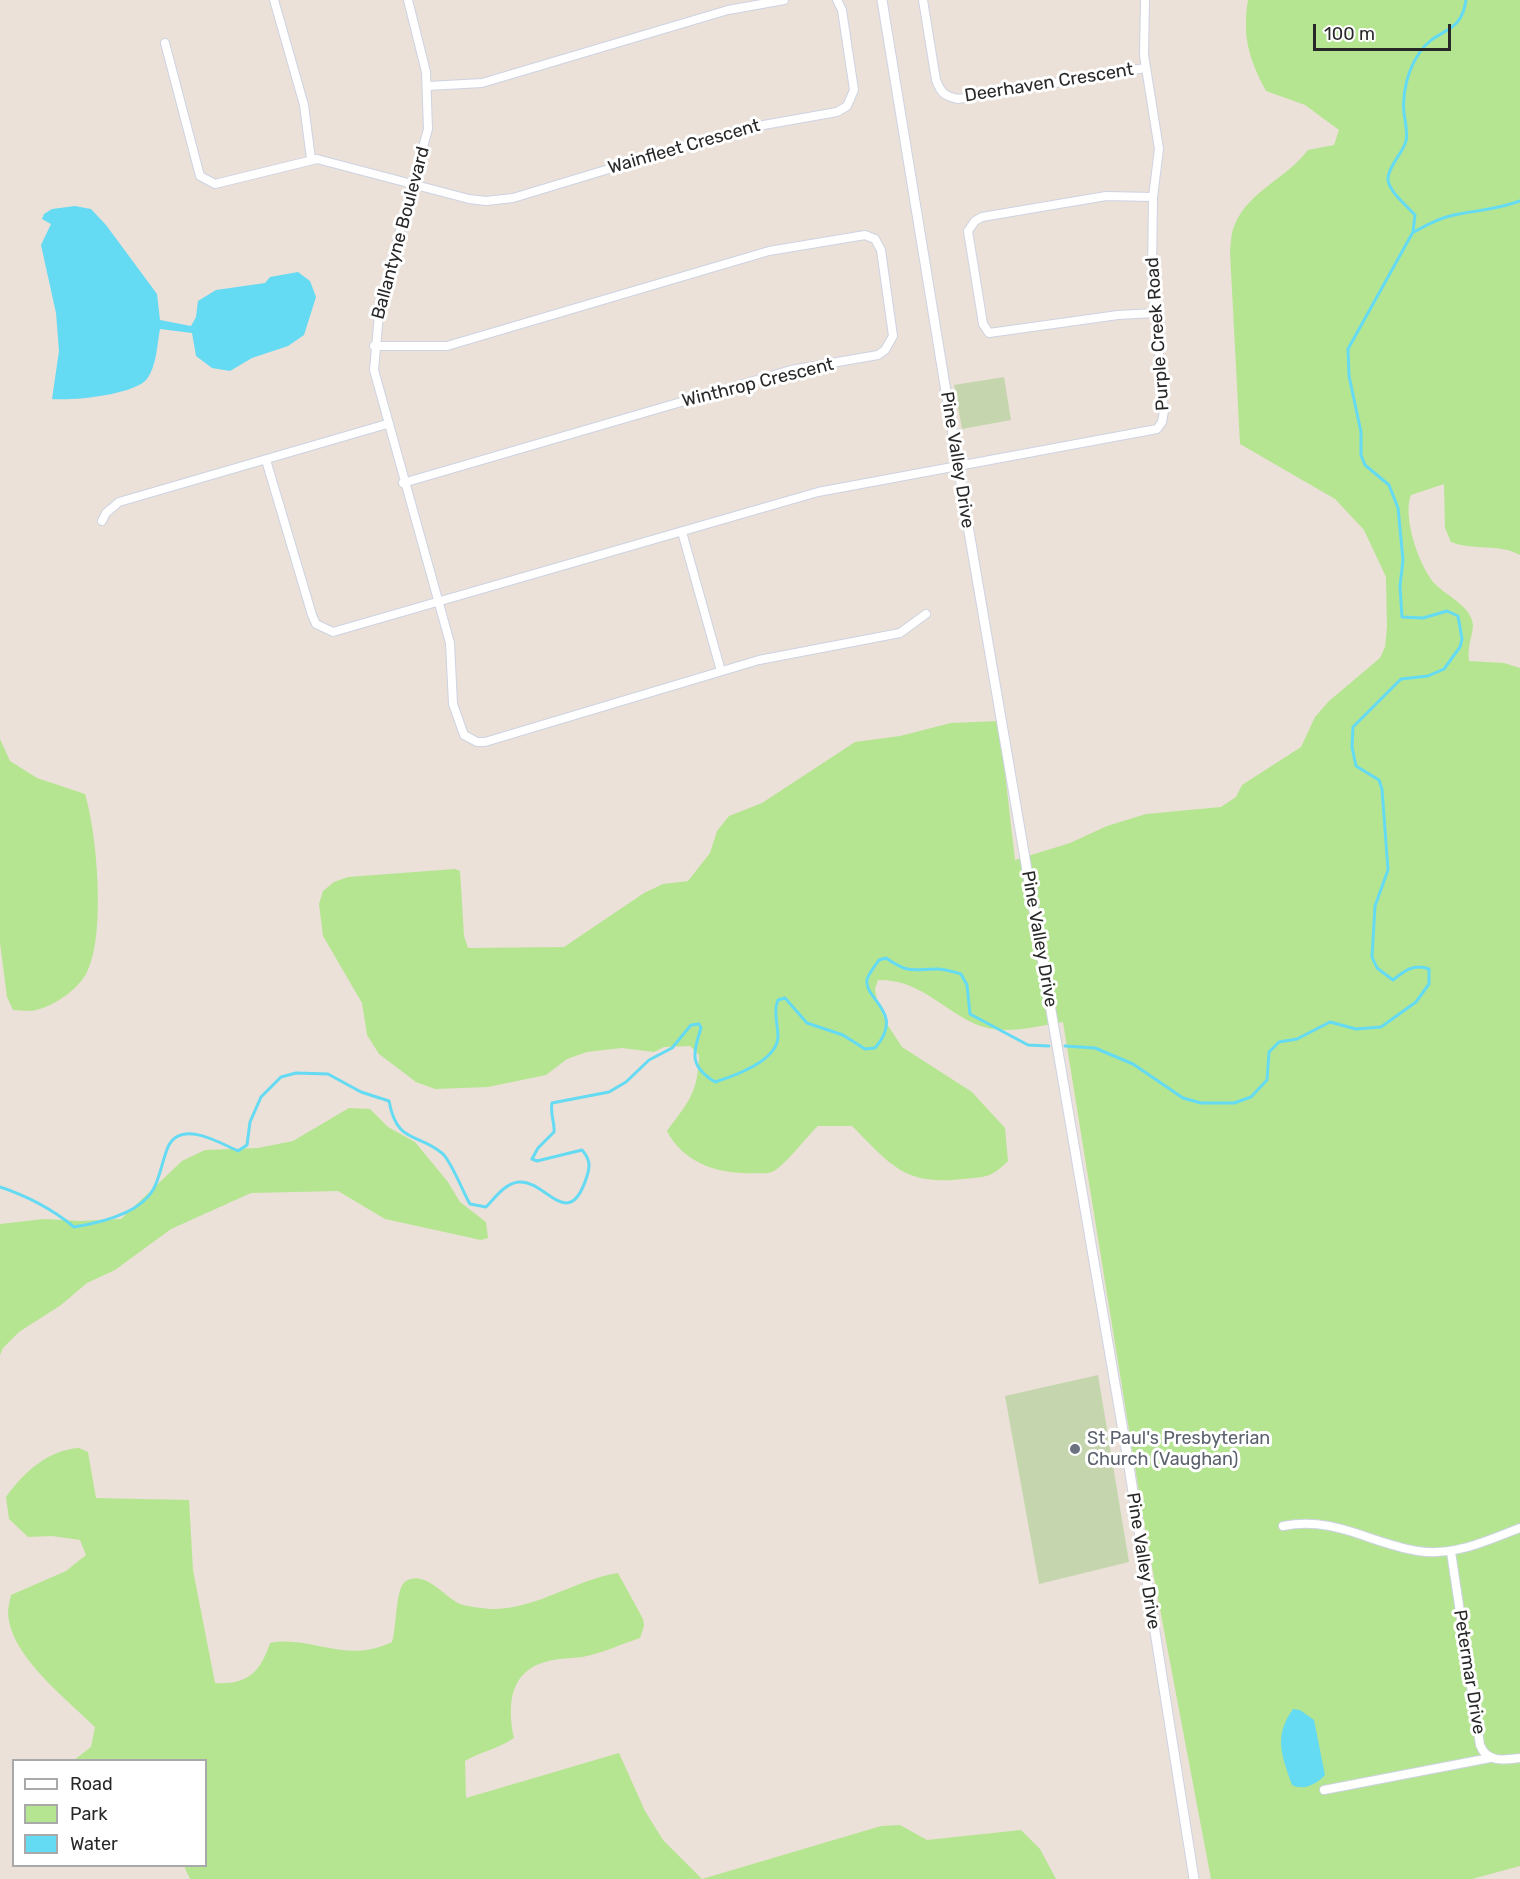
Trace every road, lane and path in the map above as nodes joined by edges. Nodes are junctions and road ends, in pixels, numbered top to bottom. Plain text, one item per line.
1 (273, 0) edge
2 (408, 0) edge
3 (784, 0) edge
4 (837, 0) edge
5 (882, 0) edge
6 (923, 0) edge
7 (1145, 0) edge
8 (165, 43) dead end
9 (1145, 68) junction
10 (428, 86) junction
11 (310, 159) junction
12 (415, 184) junction
13 (1154, 198) junction
14 (1155, 313) junction
15 (374, 346) junction
16 (387, 424) junction
17 (266, 460) junction
18 (958, 466) junction
19 (403, 483) junction
20 (102, 521) dead end
21 (682, 532) junction
22 (439, 603) junction
23 (926, 614) dead end
24 (721, 671) junction
25 (1283, 1526) dead end
26 (1520, 1528) edge
27 (1451, 1552) junction
28 (1490, 1758) junction
29 (1520, 1758) edge
30 (1324, 1790) dead end
31 (1194, 1879) edge

1 - 11 street
2 - 10 street, Ballantyne Boulevard
3 - 10 street
4 - 12 street, Wainfleet Crescent
5 - 18 street, Pine Valley Drive
6 - 9 street, Deerhaven Crescent
7 - 9 street, Purple Creek Road
8 - 11 street
9 - 13 street, Purple Creek Road
10 - 12 street, Ballantyne Boulevard
11 - 12 street, Wainfleet Crescent
12 - 15 street, Ballantyne Boulevard
13 - 14 street, Purple Creek Road
13 - 14 street
14 - 18 street, Purple Creek Road
15 - 16 street, Ballantyne Boulevard
15 - 19 street, Winthrop Crescent
16 - 17 street
16 - 19 street, Ballantyne Boulevard
17 - 20 street
17 - 22 street
18 - 21 street
18 - 31 street, Pine Valley Drive
19 - 22 street, Ballantyne Boulevard
21 - 22 street
21 - 24 street
22 - 24 street, Ballantyne Boulevard
23 - 24 street, Ballantyne Boulevard
25 - 27 street
26 - 27 street
27 - 28 street, Petermar Drive
28 - 29 street, Petermar Drive
28 - 30 street

